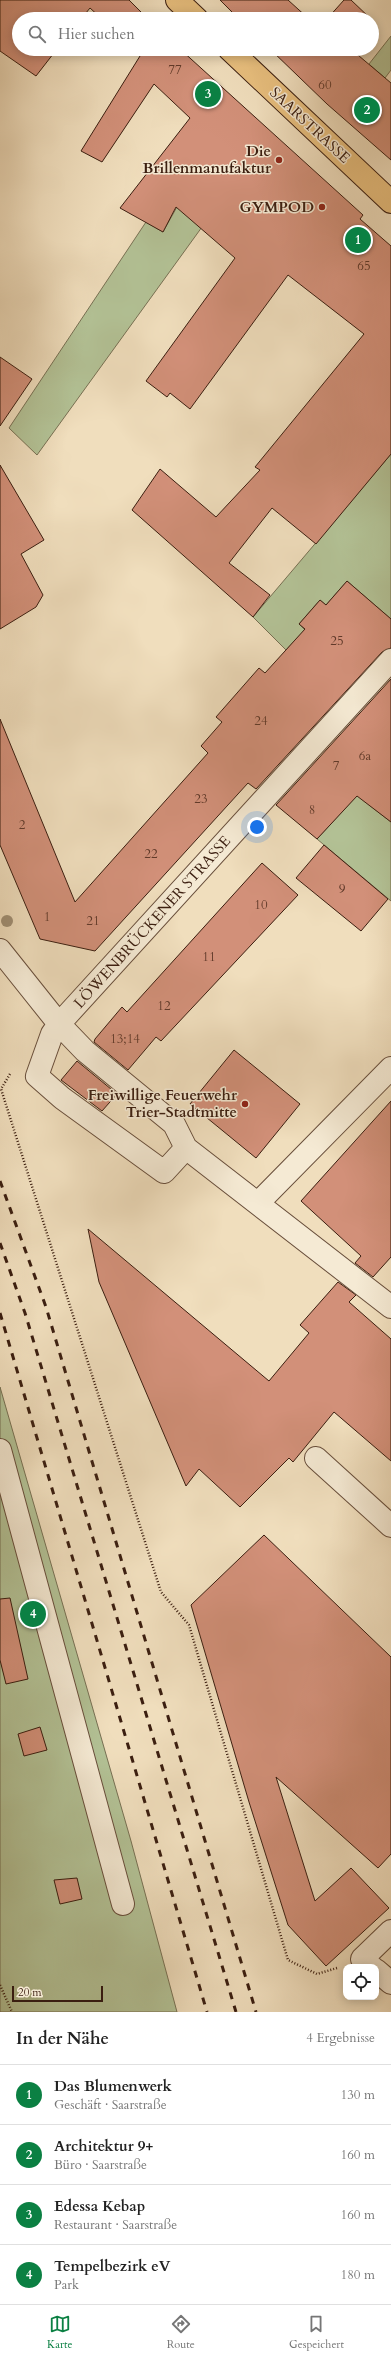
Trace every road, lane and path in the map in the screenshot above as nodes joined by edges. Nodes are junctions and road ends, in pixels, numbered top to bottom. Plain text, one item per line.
1 (177, 0) edge
2 (190, 12) edge
3 (236, 56) edge
4 (391, 202) edge
5 (391, 660) edge
6 (0, 950) edge
7 (59, 1024) junction
8 (391, 1068) edge
9 (12, 1071) dead end
10 (0, 1089) edge
11 (186, 1148) junction
12 (258, 1202) junction
13 (391, 1307) edge
14 (0, 1450) edge
15 (316, 1458) dead end
16 (391, 1526) edge
17 (123, 1904) dead end
18 (391, 1931) edge
19 (371, 1964) edge
20 (343, 1970) edge
21 (379, 1973) edge
22 (391, 1983) edge
23 (0, 1985) edge
24 (12, 2012) edge

1 - 2 main road
3 - 4 main road, SAARSTRASSE
5 - 7 street, LÖWENBRÜCKENER STRASSE
6 - 7 street
7 - 11 street
7 - 11 street, LÖWENBRÜCKENER STRASSE
8 - 12 street
9 - 10 path
10 - 20 path
11 - 12 street
12 - 13 street
14 - 17 street
15 - 16 street
18 - 19 street
21 - 22 street
23 - 24 path

